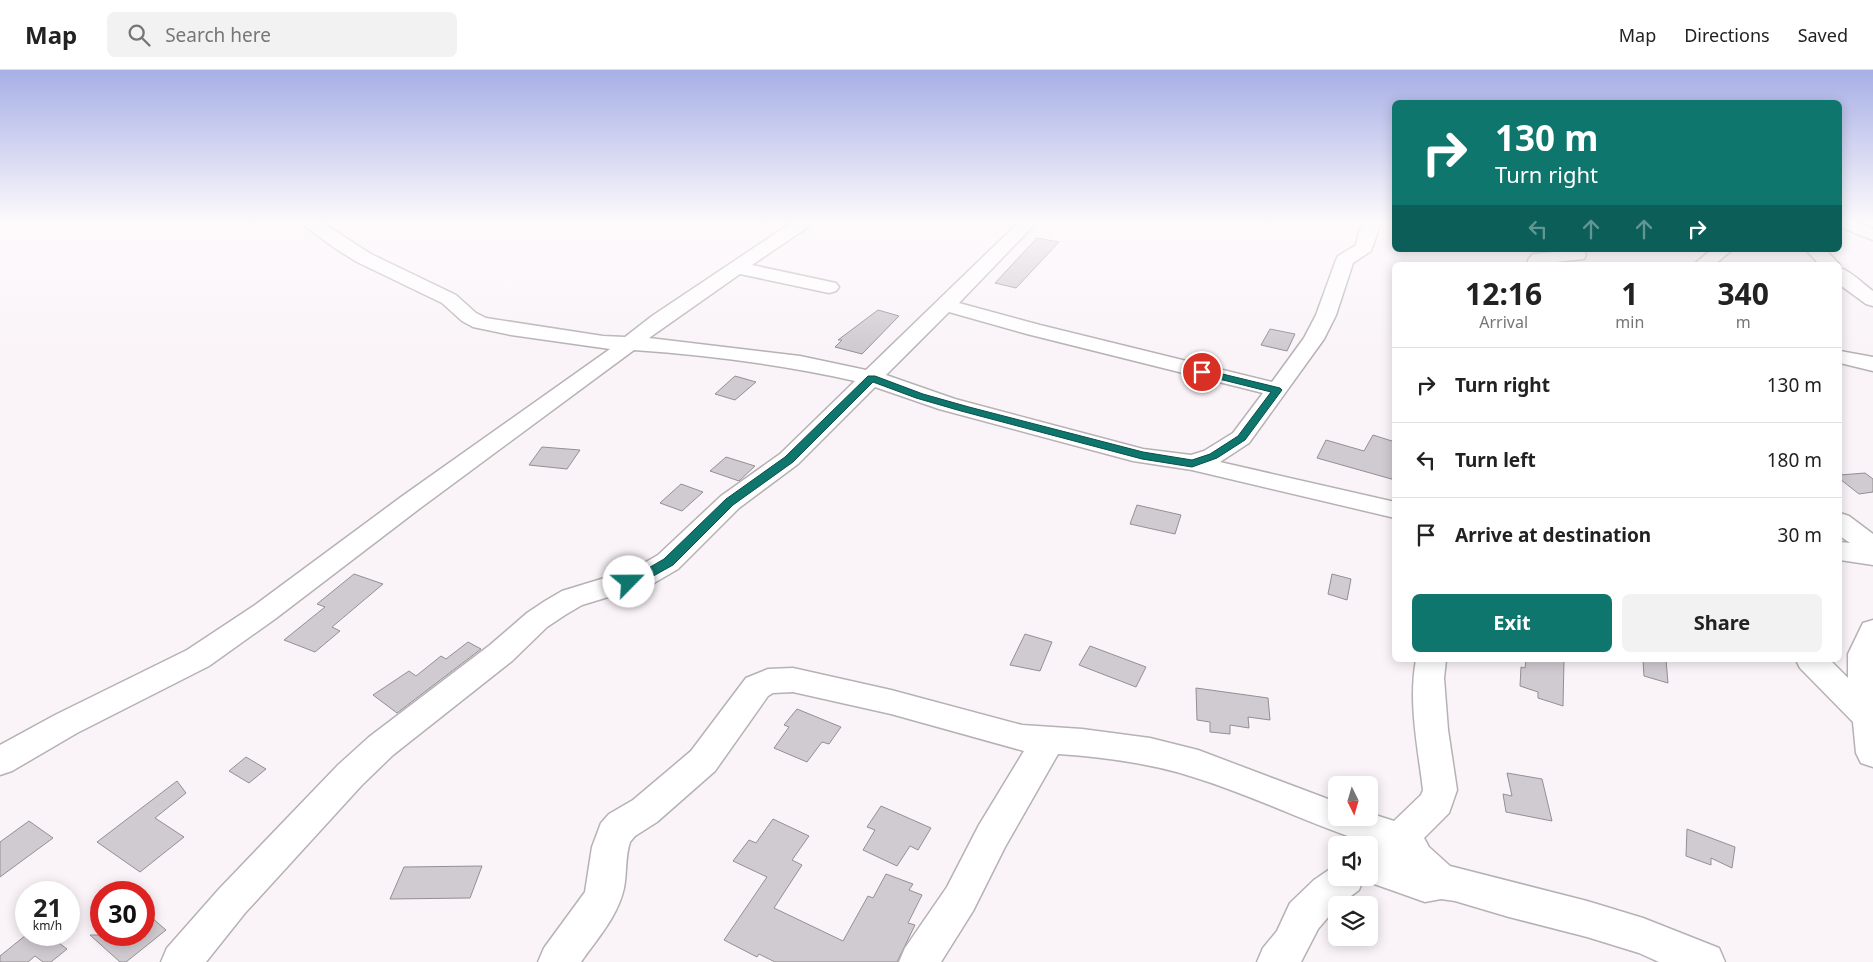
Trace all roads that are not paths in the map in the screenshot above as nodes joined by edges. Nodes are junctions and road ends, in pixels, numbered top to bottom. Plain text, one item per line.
1 (379, 265) edge
2 (740, 265) edge
3 (985, 265) edge
4 (1343, 265) edge
5 (735, 268) junction
6 (1842, 276) edge
7 (829, 288) dead end
8 (1873, 300) edge
9 (945, 305) junction
10 (628, 344) junction
11 (1842, 357) edge
12 (1873, 364) edge
13 (872, 378) junction
14 (1277, 390) junction
15 (1192, 463) junction
16 (1392, 509) edge
17 (1842, 524) edge
18 (1873, 548) edge
19 (1842, 551) edge
20 (1873, 556) edge
21 (1873, 631) edge
22 (1431, 662) edge
23 (1812, 662) edge
24 (1870, 718) junction
25 (1048, 741) junction
26 (1873, 753) edge
27 (0, 761) edge
28 (1328, 814) edge
29 (1367, 826) edge
30 (1401, 836) junction
31 (1378, 853) edge
32 (1378, 869) edge
33 (1441, 882) junction
34 (1335, 886) edge
35 (1678, 958) edge
36 (181, 962) edge
37 (558, 962) edge
38 (919, 962) edge
39 (1277, 962) edge

1 - 10 street
2 - 5 street
3 - 9 street
4 - 14 street
5 - 7 street
5 - 10 street
6 - 8 street
9 - 13 street
9 - 14 street
10 - 13 street
10 - 27 street
11 - 12 street
13 - 15 street
13 - 36 street
14 - 15 street
15 - 16 street
17 - 18 street
19 - 20 street
21 - 24 street
22 - 30 street
23 - 24 street
24 - 26 street
25 - 28 street
25 - 37 street
25 - 38 street
29 - 30 street
30 - 31 street
30 - 33 street
32 - 33 street
33 - 35 street
34 - 39 street

